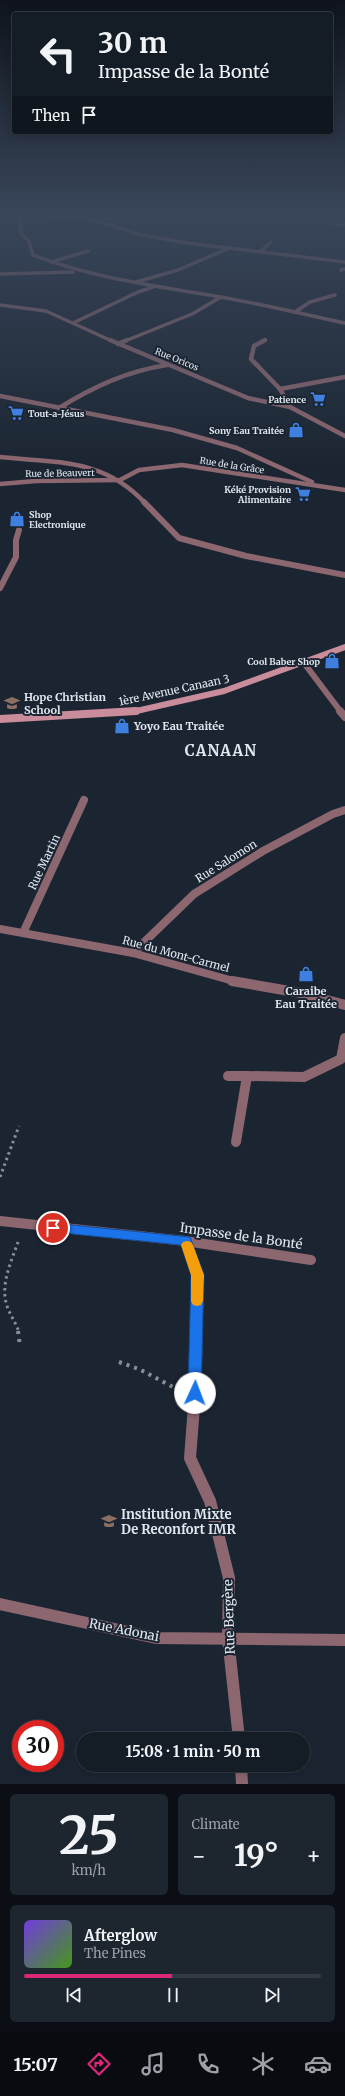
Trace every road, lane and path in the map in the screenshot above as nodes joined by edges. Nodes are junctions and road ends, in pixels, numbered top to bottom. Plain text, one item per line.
1 (123, 299) edge
2 (217, 299) edge
3 (232, 299) edge
4 (320, 299) edge
5 (0, 305) edge
6 (295, 312) junction
7 (73, 323) junction
8 (345, 323) edge
9 (265, 340) dead end
10 (118, 344) junction
11 (170, 365) junction
12 (345, 377) edge
13 (280, 389) junction
14 (0, 396) edge
15 (290, 407) junction
16 (59, 408) junction
17 (345, 436) edge
18 (0, 457) edge
19 (120, 480) junction
20 (0, 484) edge
21 (320, 486) junction
22 (345, 490) edge
23 (19, 530) dead end
24 (345, 574) edge
25 (3, 575) edge
26 (0, 588) edge
27 (345, 647) edge
28 (304, 662) junction
29 (345, 717) edge
30 (0, 719) edge
31 (84, 800) dead end
32 (345, 810) edge
33 (0, 928) edge
34 (23, 932) junction
35 (133, 953) junction
36 (345, 1005) edge
37 (345, 1038) edge
38 (228, 1076) dead end
39 (247, 1076) junction
40 (19, 1126) dead end
41 (236, 1142) dead end
42 (0, 1177) edge
43 (0, 1221) edge
44 (24, 1224) junction
45 (185, 1241) junction
46 (311, 1260) dead end
47 (20, 1346) dead end
48 (119, 1362) dead end
49 (195, 1393) junction
50 (0, 1604) edge
51 (228, 1638) junction
52 (345, 1640) edge
53 (238, 1732) edge
54 (241, 1772) edge
55 (242, 1784) edge

1 - 7 street
2 - 10 street
3 - 6 street
4 - 6 street
5 - 7 street, Rue Oricos
6 - 8 street
7 - 10 street, Rue Oricos
9 - 13 street
10 - 11 street, Rue Oricos
11 - 15 street, Rue Oricos
11 - 16 street
12 - 13 street
13 - 15 street
14 - 16 street
15 - 17 street, Rue Oricos
16 - 21 street
18 - 19 street
19 - 20 street, Rue de Beauvert
19 - 21 street, Rue de la Grâce
19 - 24 street
21 - 22 street, Rue de la Grâce
23 - 25 street
25 - 26 street
27 - 28 main road, 1ère Avenue Canaan 3
28 - 29 street
28 - 30 main road, 1ère Avenue Canaan 3
31 - 34 street, Rue Martin
32 - 35 street, Rue Salomon
33 - 34 street, Rue du Mont-Carmel
34 - 35 street, Rue du Mont-Carmel
35 - 36 street, Rue du Mont-Carmel
37 - 39 street
38 - 39 street
39 - 41 street
40 - 42 path
43 - 44 street, Impasse de la Bonté
44 - 45 street, Impasse de la Bonté
44 - 47 path
45 - 46 street, Impasse de la Bonté
45 - 49 street, Rue Bergère
48 - 49 path
49 - 51 street, Rue Bergère
50 - 51 street, Rue Adonai
51 - 52 street, Rue Adonai
51 - 53 street, Rue Bergère
54 - 55 street

